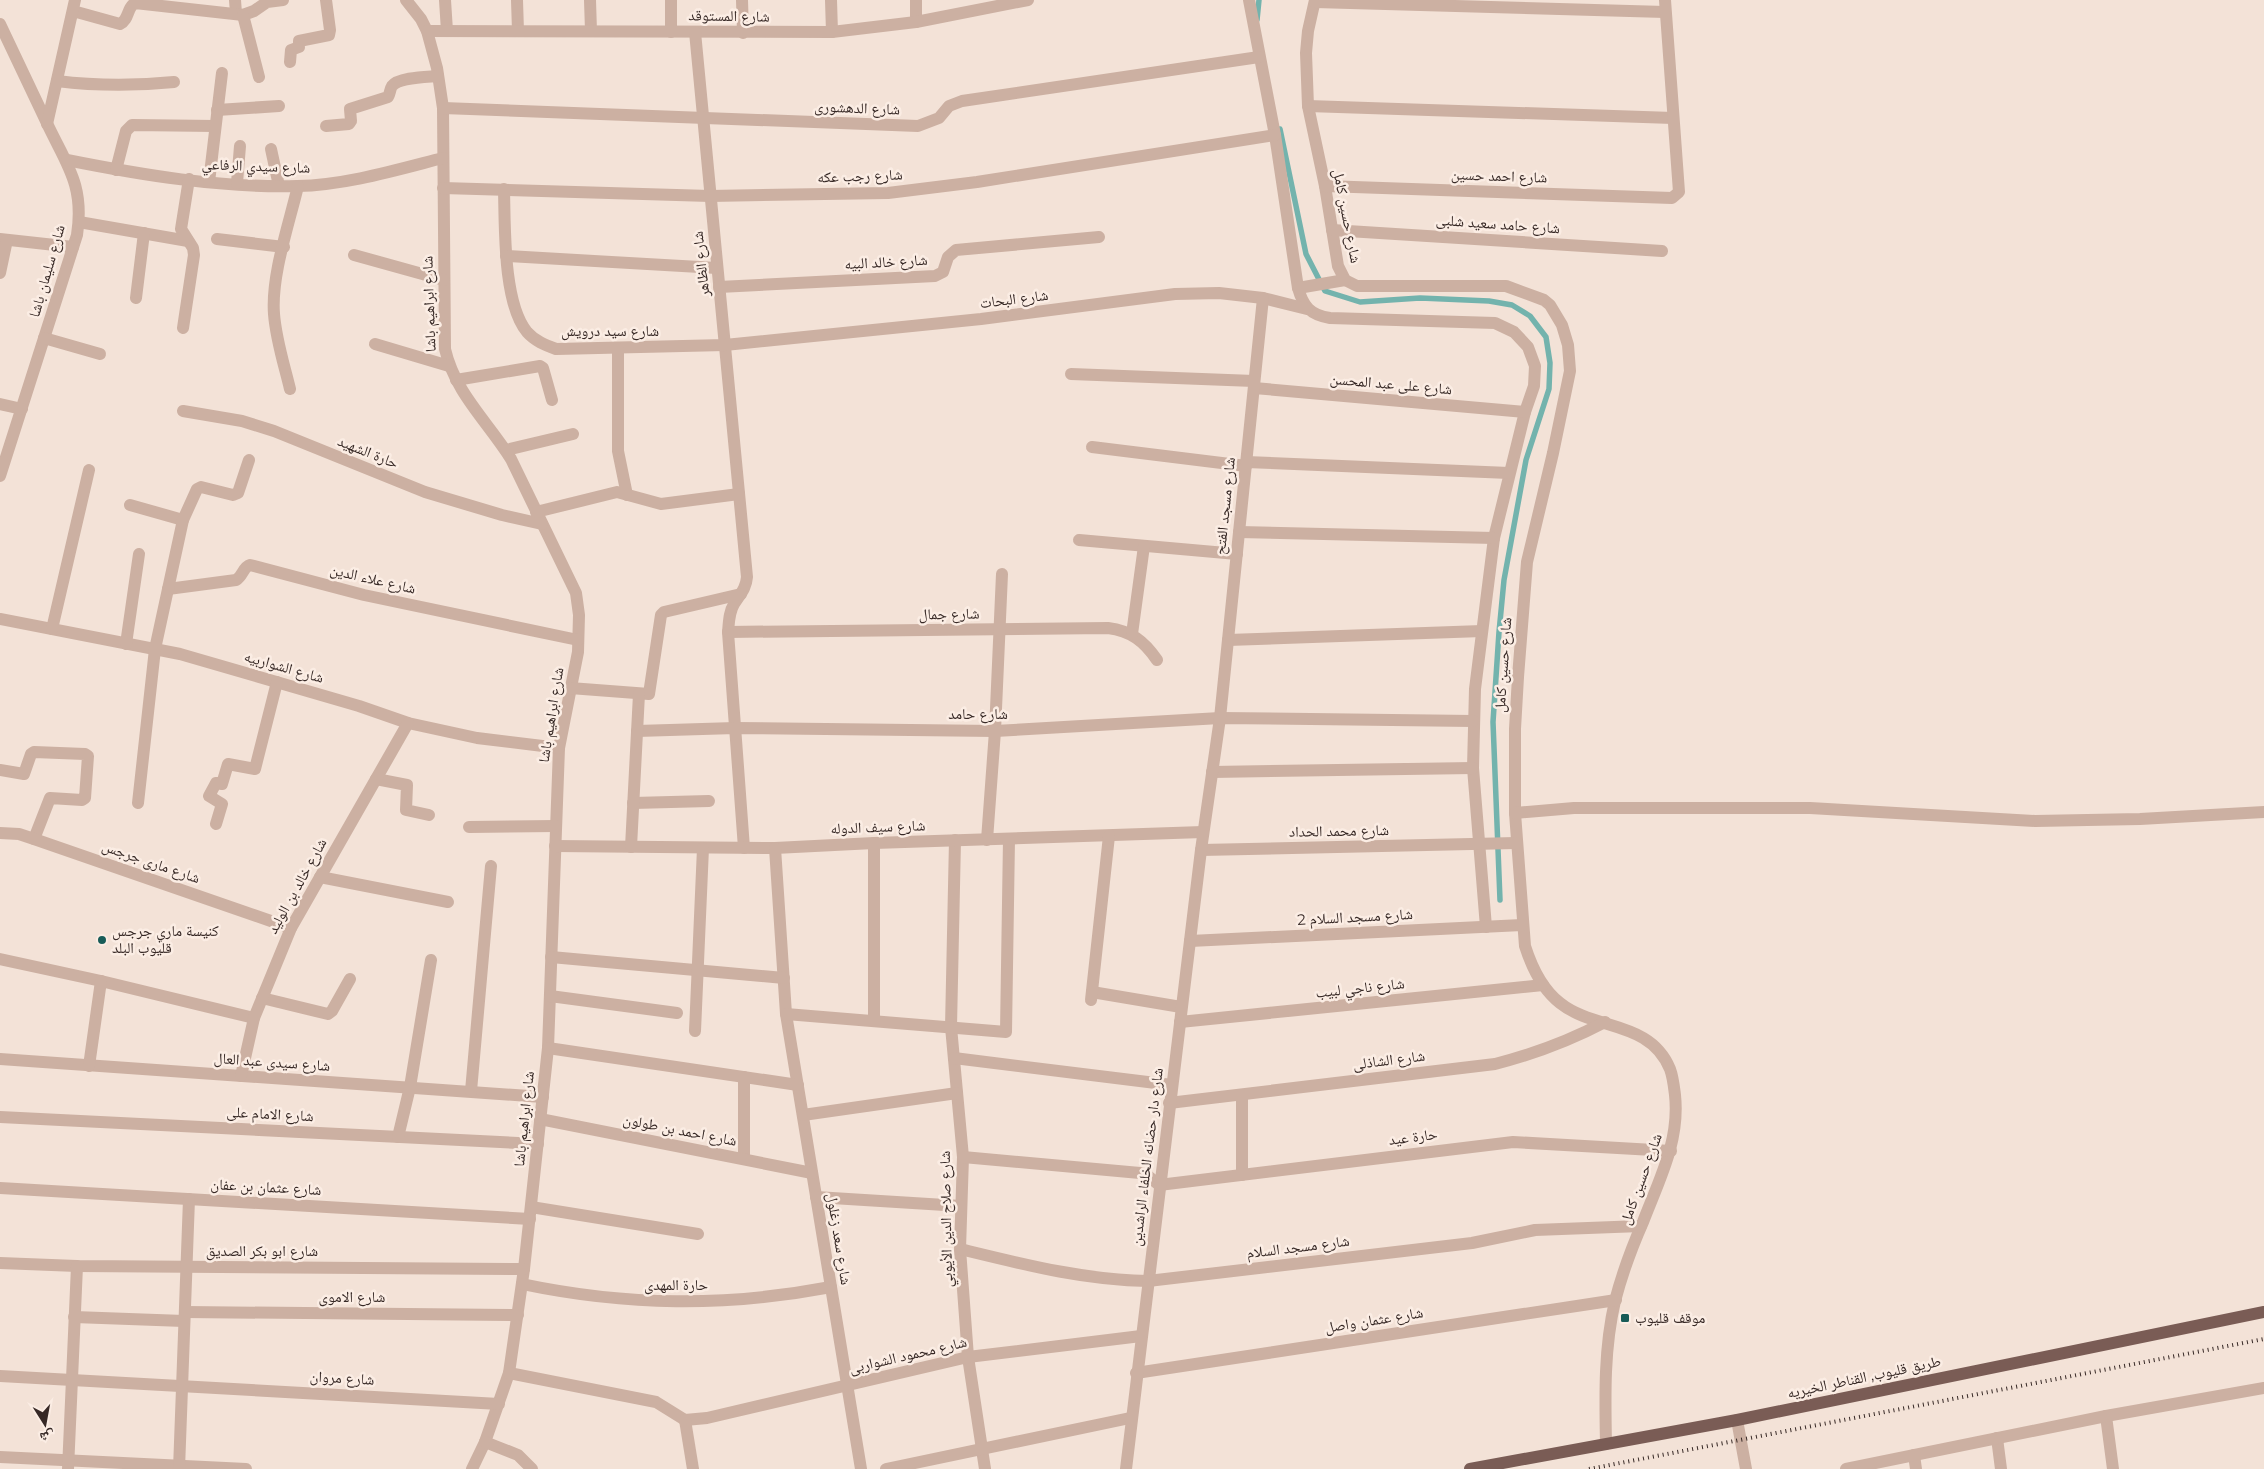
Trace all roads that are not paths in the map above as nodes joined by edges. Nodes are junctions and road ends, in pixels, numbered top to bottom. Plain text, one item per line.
1 (235, 0) edge
2 (284, 0) edge
3 (326, 0) edge
4 (406, 0) edge
5 (445, 0) edge
6 (517, 0) edge
7 (590, 0) edge
8 (671, 0) edge
9 (742, 0) edge
10 (831, 0) edge
11 (916, 0) edge
12 (1028, 0) edge
13 (1249, 0) edge
14 (1315, 1) edge
15 (1007, 3) edge
16 (74, 5) edge
17 (1665, 6) edge
18 (240, 14) junction
19 (916, 22) junction
20 (0, 24) edge
21 (427, 31) junction
22 (447, 31) junction
23 (518, 31) junction
24 (591, 31) junction
25 (671, 32) junction
26 (695, 32) junction
27 (832, 32) junction
28 (743, 33) junction
29 (1259, 57) junction
30 (290, 62) dead end
31 (222, 73) dead end
32 (438, 76) junction
33 (258, 77) dead end
34 (57, 81) junction
35 (174, 82) dead end
36 (280, 106) dead end
37 (1308, 106) junction
38 (443, 108) junction
39 (217, 110) junction
40 (703, 118) junction
41 (1673, 118) junction
42 (47, 124) junction
43 (215, 126) junction
44 (326, 126) dead end
45 (1274, 135) junction
46 (240, 146) dead end
47 (271, 149) dead end
48 (443, 158) junction
49 (67, 160) junction
50 (116, 170) junction
51 (189, 179) junction
52 (209, 182) junction
53 (237, 184) junction
54 (279, 186) junction
55 (298, 186) junction
56 (1325, 186) junction
57 (443, 188) junction
58 (504, 190) junction
59 (710, 196) junction
60 (79, 222) junction
61 (1332, 230) junction
62 (144, 233) junction
63 (1099, 237) dead end
64 (4, 239) edge
65 (217, 239) dead end
66 (188, 241) junction
67 (73, 247) junction
68 (284, 247) junction
69 (1662, 251) dead end
70 (354, 254) dead end
71 (506, 256) junction
72 (717, 268) junction
73 (0, 273) edge
74 (444, 280) junction
75 (1345, 280) junction
76 (719, 287) junction
77 (1298, 288) junction
78 (136, 298) dead end
79 (1263, 298) junction
80 (1306, 308) junction
81 (183, 328) dead end
82 (44, 338) junction
83 (375, 344) dead end
84 (725, 345) junction
85 (618, 348) junction
86 (100, 354) dead end
87 (448, 366) junction
88 (1071, 374) dead end
89 (456, 380) junction
90 (1254, 384) junction
91 (290, 389) dead end
92 (552, 400) dead end
93 (0, 404) edge
94 (22, 408) junction
95 (183, 412) dead end
96 (1525, 412) junction
97 (573, 434) dead end
98 (1092, 447) dead end
99 (506, 450) junction
100 (249, 460) dead end
101 (1246, 464) junction
102 (89, 470) dead end
103 (1509, 473) junction
104 (0, 476) edge
105 (739, 494) junction
106 (627, 495) junction
107 (130, 505) dead end
108 (539, 518) junction
109 (183, 520) junction
110 (1239, 532) junction
111 (1494, 538) junction
112 (1079, 540) dead end
113 (1144, 546) junction
114 (139, 554) dead end
115 (1237, 554) junction
116 (1002, 574) dead end
117 (168, 589) junction
118 (741, 594) junction
119 (0, 619) edge
120 (52, 629) junction
121 (999, 630) junction
122 (1482, 631) junction
123 (728, 632) junction
124 (1132, 634) junction
125 (578, 640) junction
126 (1228, 640) junction
127 (126, 644) junction
128 (155, 649) junction
129 (1157, 660) dead end
130 (277, 682) junction
131 (570, 688) junction
132 (639, 694) junction
133 (1220, 718) junction
134 (1473, 721) junction
135 (408, 723) junction
136 (735, 728) junction
137 (637, 731) junction
138 (995, 731) junction
139 (559, 748) junction
140 (1473, 768) junction
141 (0, 770) edge
142 (1212, 772) junction
143 (376, 779) junction
144 (709, 801) dead end
145 (138, 803) dead end
146 (633, 803) junction
147 (2264, 812) edge
148 (1515, 813) junction
149 (429, 815) dead end
150 (216, 824) dead end
151 (556, 826) junction
152 (468, 827) dead end
153 (1204, 832) junction
154 (0, 833) edge
155 (1108, 836) junction
156 (34, 838) junction
157 (1009, 839) junction
158 (955, 840) junction
159 (987, 840) junction
160 (874, 843) junction
161 (1516, 843) junction
162 (1478, 845) junction
163 (555, 846) junction
164 (631, 847) junction
165 (703, 848) junction
166 (744, 848) junction
167 (775, 848) junction
168 (1201, 850) junction
169 (491, 866) dead end
170 (320, 877) junction
171 (448, 902) dead end
172 (1522, 925) junction
173 (1486, 927) junction
174 (290, 928) junction
175 (1190, 941) junction
176 (551, 957) junction
177 (0, 959) edge
178 (431, 960) dead end
179 (698, 970) junction
180 (784, 978) junction
181 (350, 979) dead end
182 (100, 981) junction
183 (1543, 985) junction
184 (550, 996) junction
185 (262, 998) junction
186 (1182, 1007) junction
187 (677, 1013) dead end
188 (786, 1014) junction
189 (254, 1018) junction
190 (874, 1021) junction
191 (1180, 1022) junction
192 (1605, 1022) junction
193 (951, 1027) junction
194 (695, 1031) dead end
195 (548, 1048) junction
196 (954, 1058) junction
197 (0, 1059) edge
198 (90, 1066) junction
199 (240, 1076) junction
200 (744, 1077) junction
201 (798, 1085) junction
202 (1172, 1085) junction
203 (410, 1087) junction
204 (471, 1091) junction
205 (957, 1092) junction
206 (1242, 1094) junction
207 (543, 1097) junction
208 (1170, 1103) junction
209 (803, 1116) junction
210 (0, 1117) edge
211 (540, 1119) junction
212 (398, 1137) junction
213 (538, 1144) junction
214 (1671, 1151) junction
215 (963, 1157) junction
216 (744, 1159) junction
217 (812, 1173) junction
218 (1242, 1175) junction
219 (1159, 1185) junction
220 (0, 1188) edge
221 (816, 1196) junction
222 (189, 1199) junction
223 (961, 1206) junction
224 (530, 1213) junction
225 (1641, 1226) junction
226 (698, 1234) dead end
227 (960, 1249) junction
228 (0, 1263) edge
229 (77, 1266) junction
230 (186, 1267) junction
231 (524, 1269) junction
232 (1148, 1282) junction
233 (522, 1284) junction
234 (831, 1287) junction
235 (1616, 1300) junction
236 (2264, 1312) edge
237 (518, 1315) junction
238 (74, 1317) junction
239 (185, 1317) junction
240 (1141, 1336) junction
241 (968, 1357) junction
242 (509, 1373) junction
243 (1136, 1373) junction
244 (0, 1376) edge
245 (71, 1379) junction
246 (182, 1385) junction
247 (847, 1387) junction
248 (2264, 1388) edge
249 (499, 1404) junction
250 (2106, 1416) junction
251 (1130, 1418) junction
252 (685, 1420) junction
253 (1737, 1420) junction
254 (1997, 1438) junction
255 (485, 1442) junction
256 (1606, 1444) junction
257 (982, 1449) junction
258 (1914, 1455) junction
259 (0, 1457) edge
260 (68, 1465) edge
261 (179, 1468) edge
262 (246, 1469) edge
263 (472, 1469) edge
264 (532, 1469) edge
265 (693, 1469) edge
266 (861, 1469) edge
267 (886, 1469) edge
268 (985, 1469) edge
269 (1126, 1469) edge
270 (1470, 1469) edge
271 (1746, 1469) edge
272 (1846, 1469) edge
273 (1916, 1469) edge
274 (2001, 1469) edge
275 (2113, 1469) edge

1 - 18 street
2 - 18 street
3 - 30 street
4 - 21 street, شارع ابراهيم باشا
5 - 22 street
6 - 23 street
7 - 24 street
8 - 25 street
9 - 28 street
10 - 27 street
11 - 19 street
12 - 15 street, شارع المستوقد
13 - 29 street
14 - 17 street
14 - 37 street, شارع حسين كامل
15 - 19 street, شارع المستوقد
16 - 18 street
16 - 34 street
17 - 41 street
18 - 33 street
19 - 27 street, شارع المستوقد
20 - 42 street, شارع سليمان باشا
21 - 22 street, شارع المستوقد
21 - 32 street, شارع ابراهيم باشا
22 - 23 street, شارع المستوقد
23 - 24 street, شارع المستوقد
24 - 25 street, شارع المستوقد
25 - 26 street, شارع المستوقد
26 - 28 street, شارع المستوقد
26 - 40 street, شارع الظاهر
27 - 28 street, شارع المستوقد
29 - 40 street, شارع الدهشورى
29 - 45 street
31 - 39 street
32 - 38 street, شارع ابراهيم باشا
32 - 44 street
34 - 35 street
34 - 42 street
36 - 39 street
37 - 41 street
37 - 56 street, شارع حسين كامل
38 - 40 street, شارع الدهشورى
38 - 48 street, شارع ابراهيم باشا
39 - 43 street
40 - 59 street, شارع الظاهر
41 - 56 street, شارع احمد حسين
42 - 49 street, شارع سليمان باشا
43 - 50 street
43 - 52 street
45 - 59 street, شارع رجب عكه
45 - 77 street
46 - 53 street
47 - 54 street
48 - 55 street, شارع سيدي الرفاعي
48 - 57 street, شارع ابراهيم باشا
49 - 50 street, شارع سيدي الرفاعي
49 - 60 street, شارع سليمان باشا
50 - 51 street, شارع سيدي الرفاعي
51 - 52 street, شارع سيدي الرفاعي
51 - 66 street
52 - 53 street, شارع سيدي الرفاعي
53 - 54 street, شارع سيدي الرفاعي
54 - 55 street, شارع سيدي الرفاعي
55 - 68 street
56 - 61 street, شارع حسين كامل
57 - 58 street, شارع رجب عكه
57 - 74 street, شارع ابراهيم باشا
58 - 59 street, شارع رجب عكه
58 - 71 street, شارع سيد درويش
59 - 72 street, شارع الظاهر
60 - 62 street
60 - 67 street, شارع سليمان باشا
61 - 69 street, شارع حامد سعيد شلبى
61 - 75 street, شارع حسين كامل
62 - 66 street
62 - 78 street
63 - 76 street, شارع خالد البيه
64 - 67 street
64 - 73 street
65 - 68 street
66 - 81 street
67 - 82 street, شارع سليمان باشا
68 - 91 street
70 - 74 street
71 - 72 street
71 - 85 street, شارع سيد درويش
72 - 76 street, شارع الظاهر
74 - 87 street, شارع ابراهيم باشا
75 - 77 street
75 - 148 street, شارع حسين كامل
76 - 84 street, شارع الظاهر
77 - 80 street
79 - 80 street, شارع البحات
79 - 84 street, شارع البحات
79 - 90 street, شارع مسجد الفتح
80 - 96 street, شارع حسين كامل
82 - 86 street
82 - 94 street, شارع سليمان باشا
83 - 87 street
84 - 85 street, شارع سيد درويش
84 - 105 street, شارع الظاهر
85 - 106 street
87 - 89 street, شارع ابراهيم باشا
88 - 90 street, شارع على عبد المحسن
89 - 92 street
89 - 99 street, شارع ابراهيم باشا
90 - 96 street, شارع على عبد المحسن
90 - 101 street, شارع مسجد الفتح
93 - 94 street
94 - 104 street, شارع سليمان باشا
95 - 108 street, حارة الشهيد
96 - 103 street, شارع حسين كامل
97 - 99 street
98 - 101 street
99 - 108 street, شارع ابراهيم باشا
100 - 109 street
101 - 103 street
101 - 110 street, شارع مسجد الفتح
102 - 120 street
103 - 111 street, شارع حسين كامل
105 - 106 street
105 - 118 street, شارع الظاهر
106 - 108 street
107 - 109 street
108 - 125 street, شارع ابراهيم باشا
109 - 117 street
110 - 111 street
110 - 115 street, شارع مسجد الفتح
111 - 122 street, شارع حسين كامل
112 - 113 street
113 - 115 street
113 - 124 street
114 - 127 street
115 - 126 street, شارع مسجد الفتح
116 - 121 street
117 - 125 street, شارع علاء الدين
117 - 128 street
118 - 123 street, شارع الظاهر
118 - 132 street
119 - 120 street, شارع الشواربيه
120 - 127 street, شارع الشواربيه
121 - 123 street, شارع جمال
121 - 124 street, شارع جمال
121 - 138 street
122 - 126 street
122 - 134 street, شارع حسين كامل
123 - 136 street, شارع الظاهر
124 - 129 street, شارع جمال
125 - 131 street, شارع ابراهيم باشا
126 - 133 street, شارع مسجد الفتح
127 - 128 street, شارع الشواربيه
128 - 130 street, شارع الشواربيه
128 - 145 street
130 - 135 street, شارع الشواربيه
130 - 150 street
131 - 132 street
131 - 139 street, شارع ابراهيم باشا
132 - 137 street
133 - 134 street, شارع حامد
133 - 138 street, شارع حامد
133 - 142 street, شارع مسجد الفتح
134 - 140 street, شارع حسين كامل
135 - 139 street, شارع الشواربيه
135 - 143 street, شارع خالد بن الوليد
136 - 137 street, شارع حامد
136 - 138 street, شارع حامد
136 - 166 street, شارع الظاهر
137 - 146 street
138 - 159 street
139 - 151 street, شارع ابراهيم باشا
140 - 142 street
140 - 162 street, شارع حسين كامل
141 - 156 street
142 - 153 street, شارع دار حضانه الخلفاء الراشدين
143 - 149 street
143 - 170 street, شارع خالد بن الوليد
144 - 146 street
146 - 164 street
147 - 148 street
148 - 161 street, شارع حسين كامل
151 - 152 street
151 - 163 street, شارع ابراهيم باشا
153 - 155 street, شارع سيف الدوله
153 - 168 street, شارع دار حضانه الخلفاء الراشدين
154 - 156 street, شارع مارى جرجس
155 - 157 street, شارع سيف الدوله
155 - 186 street
156 - 174 street, شارع مارى جرجس
157 - 159 street, شارع سيف الدوله
157 - 193 street
158 - 159 street, شارع سيف الدوله
158 - 160 street, شارع سيف الدوله
158 - 193 street, شارع صلاح الدين الأيوبي
160 - 167 street, شارع سيف الدوله
160 - 190 street
161 - 162 street, شارع محمد الحداد
161 - 172 street, شارع حسين كامل
162 - 168 street, شارع محمد الحداد
162 - 173 street, شارع حسين كامل
163 - 164 street, شارع سيف الدوله
163 - 176 street, شارع ابراهيم باشا
164 - 165 street, شارع سيف الدوله
165 - 166 street, شارع سيف الدوله
165 - 179 street
166 - 167 street, شارع سيف الدوله
167 - 180 street, شارع سعد زغلول
168 - 175 street, شارع دار حضانه الخلفاء الراشدين
169 - 204 street
170 - 171 street
170 - 174 street, شارع خالد بن الوليد
172 - 173 street, شارع مسجد السلام 2
172 - 183 street, شارع حسين كامل
173 - 175 street, شارع مسجد السلام 2
174 - 185 street, شارع خالد بن الوليد
175 - 186 street, شارع دار حضانه الخلفاء الراشدين
176 - 179 street
176 - 184 street, شارع ابراهيم باشا
177 - 182 street
178 - 203 street
179 - 180 street
179 - 194 street
180 - 188 street, شارع سعد زغلول
181 - 185 street
182 - 189 street
182 - 198 street
183 - 191 street, شارع ناجي لبيب
183 - 192 street, شارع حسين كامل
184 - 187 street
184 - 195 street, شارع ابراهيم باشا
185 - 189 street, شارع خالد بن الوليد
186 - 191 street, شارع دار حضانه الخلفاء الراشدين
188 - 190 street
188 - 201 street, شارع سعد زغلول
189 - 199 street, شارع خالد بن الوليد
190 - 193 street
191 - 202 street, شارع دار حضانه الخلفاء الراشدين
192 - 206 street, شارع الشاذلى
192 - 214 street, شارع حسين كامل
193 - 196 street, شارع صلاح الدين الأيوبي
195 - 200 street
195 - 207 street, شارع ابراهيم باشا
196 - 202 street
196 - 205 street, شارع صلاح الدين الأيوبي
197 - 198 street, شارع سيدى عبد العال
198 - 199 street, شارع سيدى عبد العال
199 - 203 street, شارع سيدى عبد العال
200 - 201 street
200 - 216 street
201 - 209 street, شارع سعد زغلول
202 - 208 street, شارع دار حضانه الخلفاء الراشدين
203 - 204 street, شارع سيدى عبد العال
203 - 212 street
204 - 207 street, شارع سيدى عبد العال
205 - 209 street
205 - 215 street, شارع صلاح الدين الأيوبي
206 - 208 street, شارع الشاذلى
206 - 218 street
207 - 211 street, شارع ابراهيم باشا
208 - 219 street, شارع دار حضانه الخلفاء الراشدين
209 - 217 street, شارع سعد زغلول
210 - 212 street, شارع الامام على
211 - 213 street, شارع ابراهيم باشا
211 - 216 street, شارع احمد بن طولون
212 - 213 street, شارع الامام على
213 - 224 street, شارع ابراهيم باشا
214 - 218 street, حارة عيد
214 - 225 street, شارع حسين كامل
215 - 219 street
215 - 223 street, شارع صلاح الدين الأيوبي
216 - 217 street, شارع احمد بن طولون
217 - 221 street, شارع سعد زغلول
218 - 219 street, حارة عيد
219 - 232 street, شارع دار حضانه الخلفاء الراشدين
220 - 222 street, شارع عثمان بن عفان
221 - 223 street
221 - 234 street, شارع سعد زغلول
222 - 224 street, شارع عثمان بن عفان
222 - 230 street
223 - 227 street, شارع صلاح الدين الأيوبي
224 - 226 street, شارع عثمان بن عفان
224 - 231 street, شارع ابراهيم باشا
225 - 232 street, شارع مسجد السلام
225 - 235 street, شارع حسين كامل
227 - 232 street, شارع مسجد السلام
227 - 241 street, شارع صلاح الدين الأيوبي
228 - 229 street, شارع ابو بكر الصديق
229 - 230 street, شارع ابو بكر الصديق
229 - 238 street
230 - 231 street, شارع ابو بكر الصديق
230 - 239 street
231 - 233 street, شارع ابراهيم باشا
232 - 240 street, شارع دار حضانه الخلفاء الراشدين
233 - 234 street, حارة المهدى
233 - 237 street, شارع ابراهيم باشا
234 - 247 street, شارع سعد زغلول
235 - 243 street, شارع عثمان واصل
235 - 256 street, شارع حسين كامل
236 - 253 main road, طريق قليوب, القناطر الخيريه
237 - 239 street, شارع الاموى
237 - 242 street, شارع ابراهيم باشا
238 - 239 street, شارع الاموى
238 - 245 street
239 - 246 street
240 - 241 street, شارع محمود الشواربى
240 - 243 street, شارع دار حضانه الخلفاء الراشدين
241 - 247 street, شارع محمود الشواربى
241 - 257 street, شارع صلاح الدين الأيوبي
242 - 249 street, شارع ابراهيم باشا
242 - 252 street
243 - 251 street, شارع دار حضانه الخلفاء الراشدين
244 - 245 street, شارع مروان
245 - 246 street, شارع مروان
245 - 260 street
246 - 249 street, شارع مروان
246 - 261 street
247 - 252 street, شارع محمود الشواربى
247 - 266 street, شارع سعد زغلول
248 - 250 street
249 - 255 street, شارع ابراهيم باشا
250 - 254 street
250 - 275 street
251 - 257 street
251 - 269 street, شارع دار حضانه الخلفاء الراشدين
252 - 265 street
253 - 256 main road, طريق قليوب, القناطر الخيريه
253 - 271 street
254 - 258 street
254 - 274 street
255 - 263 street, شارع ابراهيم باشا
255 - 264 street
256 - 270 main road, طريق قليوب, القناطر الخيريه
257 - 267 street
257 - 268 street, شارع صلاح الدين الأيوبي
258 - 272 street
258 - 273 street
259 - 260 street
260 - 261 street
261 - 262 street

